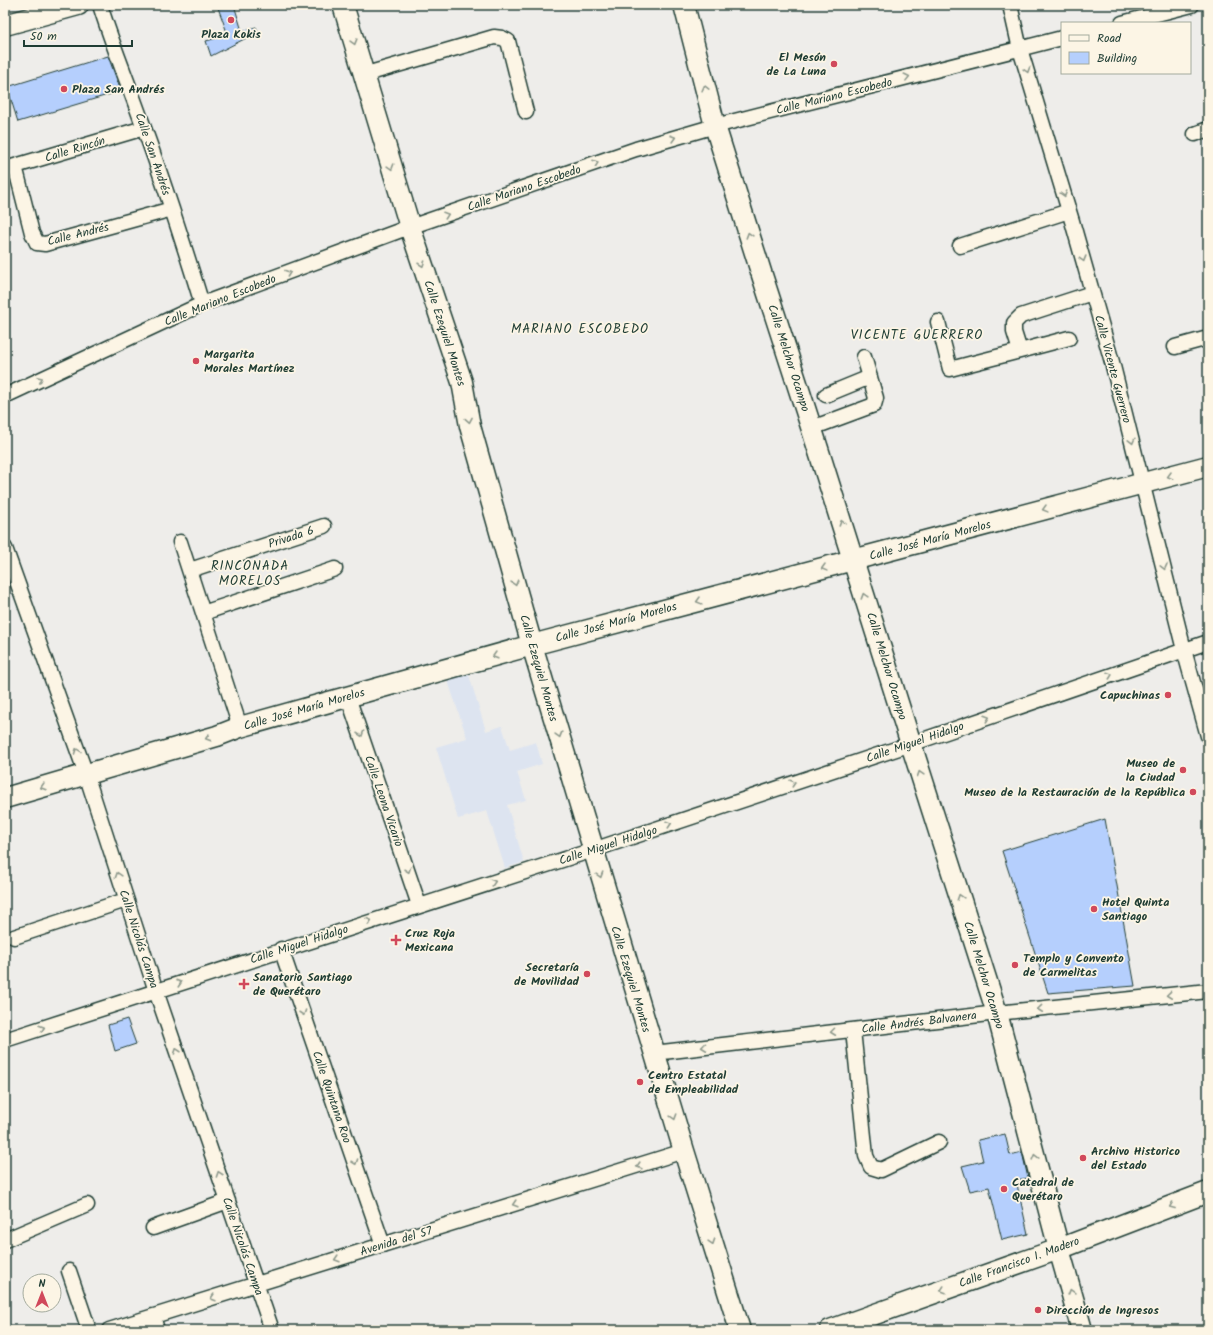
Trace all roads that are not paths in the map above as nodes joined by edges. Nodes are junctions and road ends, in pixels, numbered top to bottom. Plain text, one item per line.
1 (78, 5) edge
2 (100, 5) edge
3 (343, 5) edge
4 (684, 5) edge
5 (1010, 5) edge
6 (1192, 5) edge
7 (1126, 22) edge
8 (5, 25) edge
9 (1061, 38) edge
10 (1020, 49) junction
11 (363, 75) junction
12 (526, 112) dead end
13 (715, 126) junction
14 (144, 128) junction
15 (10, 168) edge
16 (172, 209) junction
17 (1069, 211) junction
18 (410, 228) junction
19 (960, 246) dead end
20 (1092, 293) junction
21 (202, 304) junction
22 (938, 322) dead end
23 (1069, 338) dead end
24 (1208, 338) edge
25 (1175, 347) dead end
26 (1020, 351) junction
27 (864, 357) dead end
28 (870, 377) junction
29 (826, 395) dead end
30 (5, 396) edge
31 (812, 428) junction
32 (1208, 466) edge
33 (1143, 483) junction
34 (324, 526) dead end
35 (180, 542) dead end
36 (5, 548) edge
37 (853, 560) junction
38 (334, 569) dead end
39 (190, 570) junction
40 (203, 612) junction
41 (1208, 642) edge
42 (532, 645) junction
43 (1184, 650) junction
44 (348, 697) junction
45 (240, 727) junction
46 (1208, 736) edge
47 (911, 744) junction
48 (86, 774) junction
49 (5, 798) edge
50 (592, 850) junction
51 (126, 900) junction
52 (420, 905) junction
53 (14, 937) dead end
54 (281, 949) junction
55 (156, 991) junction
56 (1208, 991) edge
57 (997, 1013) junction
58 (853, 1030) junction
59 (5, 1040) edge
60 (654, 1053) junction
61 (939, 1142) dead end
62 (684, 1151) junction
63 (1208, 1192) edge
64 (228, 1201) junction
65 (87, 1205) dead end
66 (153, 1228) dead end
67 (5, 1240) edge
68 (383, 1245) junction
69 (1059, 1249) junction
70 (69, 1271) dead end
71 (256, 1284) junction
72 (153, 1316) junction
73 (89, 1330) edge
74 (109, 1330) edge
75 (157, 1330) edge
76 (272, 1330) edge
77 (740, 1330) edge
78 (830, 1330) edge
79 (1082, 1330) edge

1 - 8 street
2 - 14 street, Calle San Andrés
3 -> 11 street, Calle Ezequiel Montes
13 -> 4 street, Calle Melchor Ocampo
5 - 10 street, Calle Vicente Guerrero
6 - 7 street
9 - 10 street, Calle Mariano Escobedo
13 -> 10 street, Calle Mariano Escobedo
10 -> 17 street, Calle Vicente Guerrero
11 - 12 street
11 -> 18 street, Calle Ezequiel Montes
18 -> 13 street, Calle Mariano Escobedo
31 -> 13 street, Calle Melchor Ocampo
14 - 15 street, Calle Rincón
14 - 16 street, Calle San Andrés
15 - 16 street, Calle Andrés
16 - 21 street, Calle San Andrés
17 - 19 street
17 -> 20 street, Calle Vicente Guerrero
21 -> 18 street, Calle Mariano Escobedo
18 -> 42 street, Calle Ezequiel Montes
20 - 26 street
20 -> 33 street, Calle Vicente Guerrero
30 -> 21 street, Calle Mariano Escobedo
22 - 26 street
23 - 26 street
24 - 25 street
27 - 28 street
28 - 29 street
28 - 31 street
37 -> 31 street, Calle Melchor Ocampo
32 -> 33 street, Calle José María Morelos
33 -> 37 street, Calle José María Morelos
33 -> 43 street, Calle Vicente Guerrero
34 - 39 street, Privada 6
35 - 39 street
48 -> 36 street, Calle Nicolás Campa
37 -> 42 street, Calle José María Morelos
47 -> 37 street, Calle Melchor Ocampo
38 - 40 street
39 - 40 street
40 - 45 street
41 - 43 street, Calle Miguel Hidalgo
42 -> 44 street, Calle José María Morelos
42 -> 50 street, Calle Ezequiel Montes
43 - 46 street, Calle Vicente Guerrero
47 -> 43 street, Calle Miguel Hidalgo
44 - 45 street, Calle José María Morelos
44 -> 52 street, Calle Leona Vicario
45 -> 48 street, Calle José María Morelos
50 -> 47 street, Calle Miguel Hidalgo
57 -> 47 street, Calle Melchor Ocampo
48 -> 49 street, Calle José María Morelos
51 -> 48 street, Calle Nicolás Campa
52 -> 50 street, Calle Miguel Hidalgo
50 -> 60 street, Calle Ezequiel Montes
51 - 53 street
51 - 55 street, Calle Nicolás Campa
54 -> 52 street, Calle Miguel Hidalgo
55 -> 54 street, Calle Miguel Hidalgo
54 -> 68 street, Calle Quintana Roo
59 -> 55 street, Calle Miguel Hidalgo
64 -> 55 street, Calle Nicolás Campa
56 -> 57 street, Calle Andrés Balvanera
57 - 58 street, Calle Andrés Balvanera
69 -> 57 street, Calle Melchor Ocampo
58 -> 60 street, Calle Andrés Balvanera
58 - 61 street
60 -> 62 street, Calle Ezequiel Montes
62 -> 68 street, Avenida del 57
62 -> 77 street, Calle Ezequiel Montes
63 -> 69 street, Calle Francisco I. Madero
64 - 66 street
64 - 71 street, Calle Nicolás Campa
65 - 67 street
68 -> 71 street, Avenida del 57
69 -> 78 street, Calle Francisco I. Madero
79 -> 69 street, Calle Melchor Ocampo
70 - 73 street
71 -> 72 street, Avenida del 57
71 - 76 street, Calle Nicolás Campa
72 - 74 street, Avenida del 57
72 - 75 street

